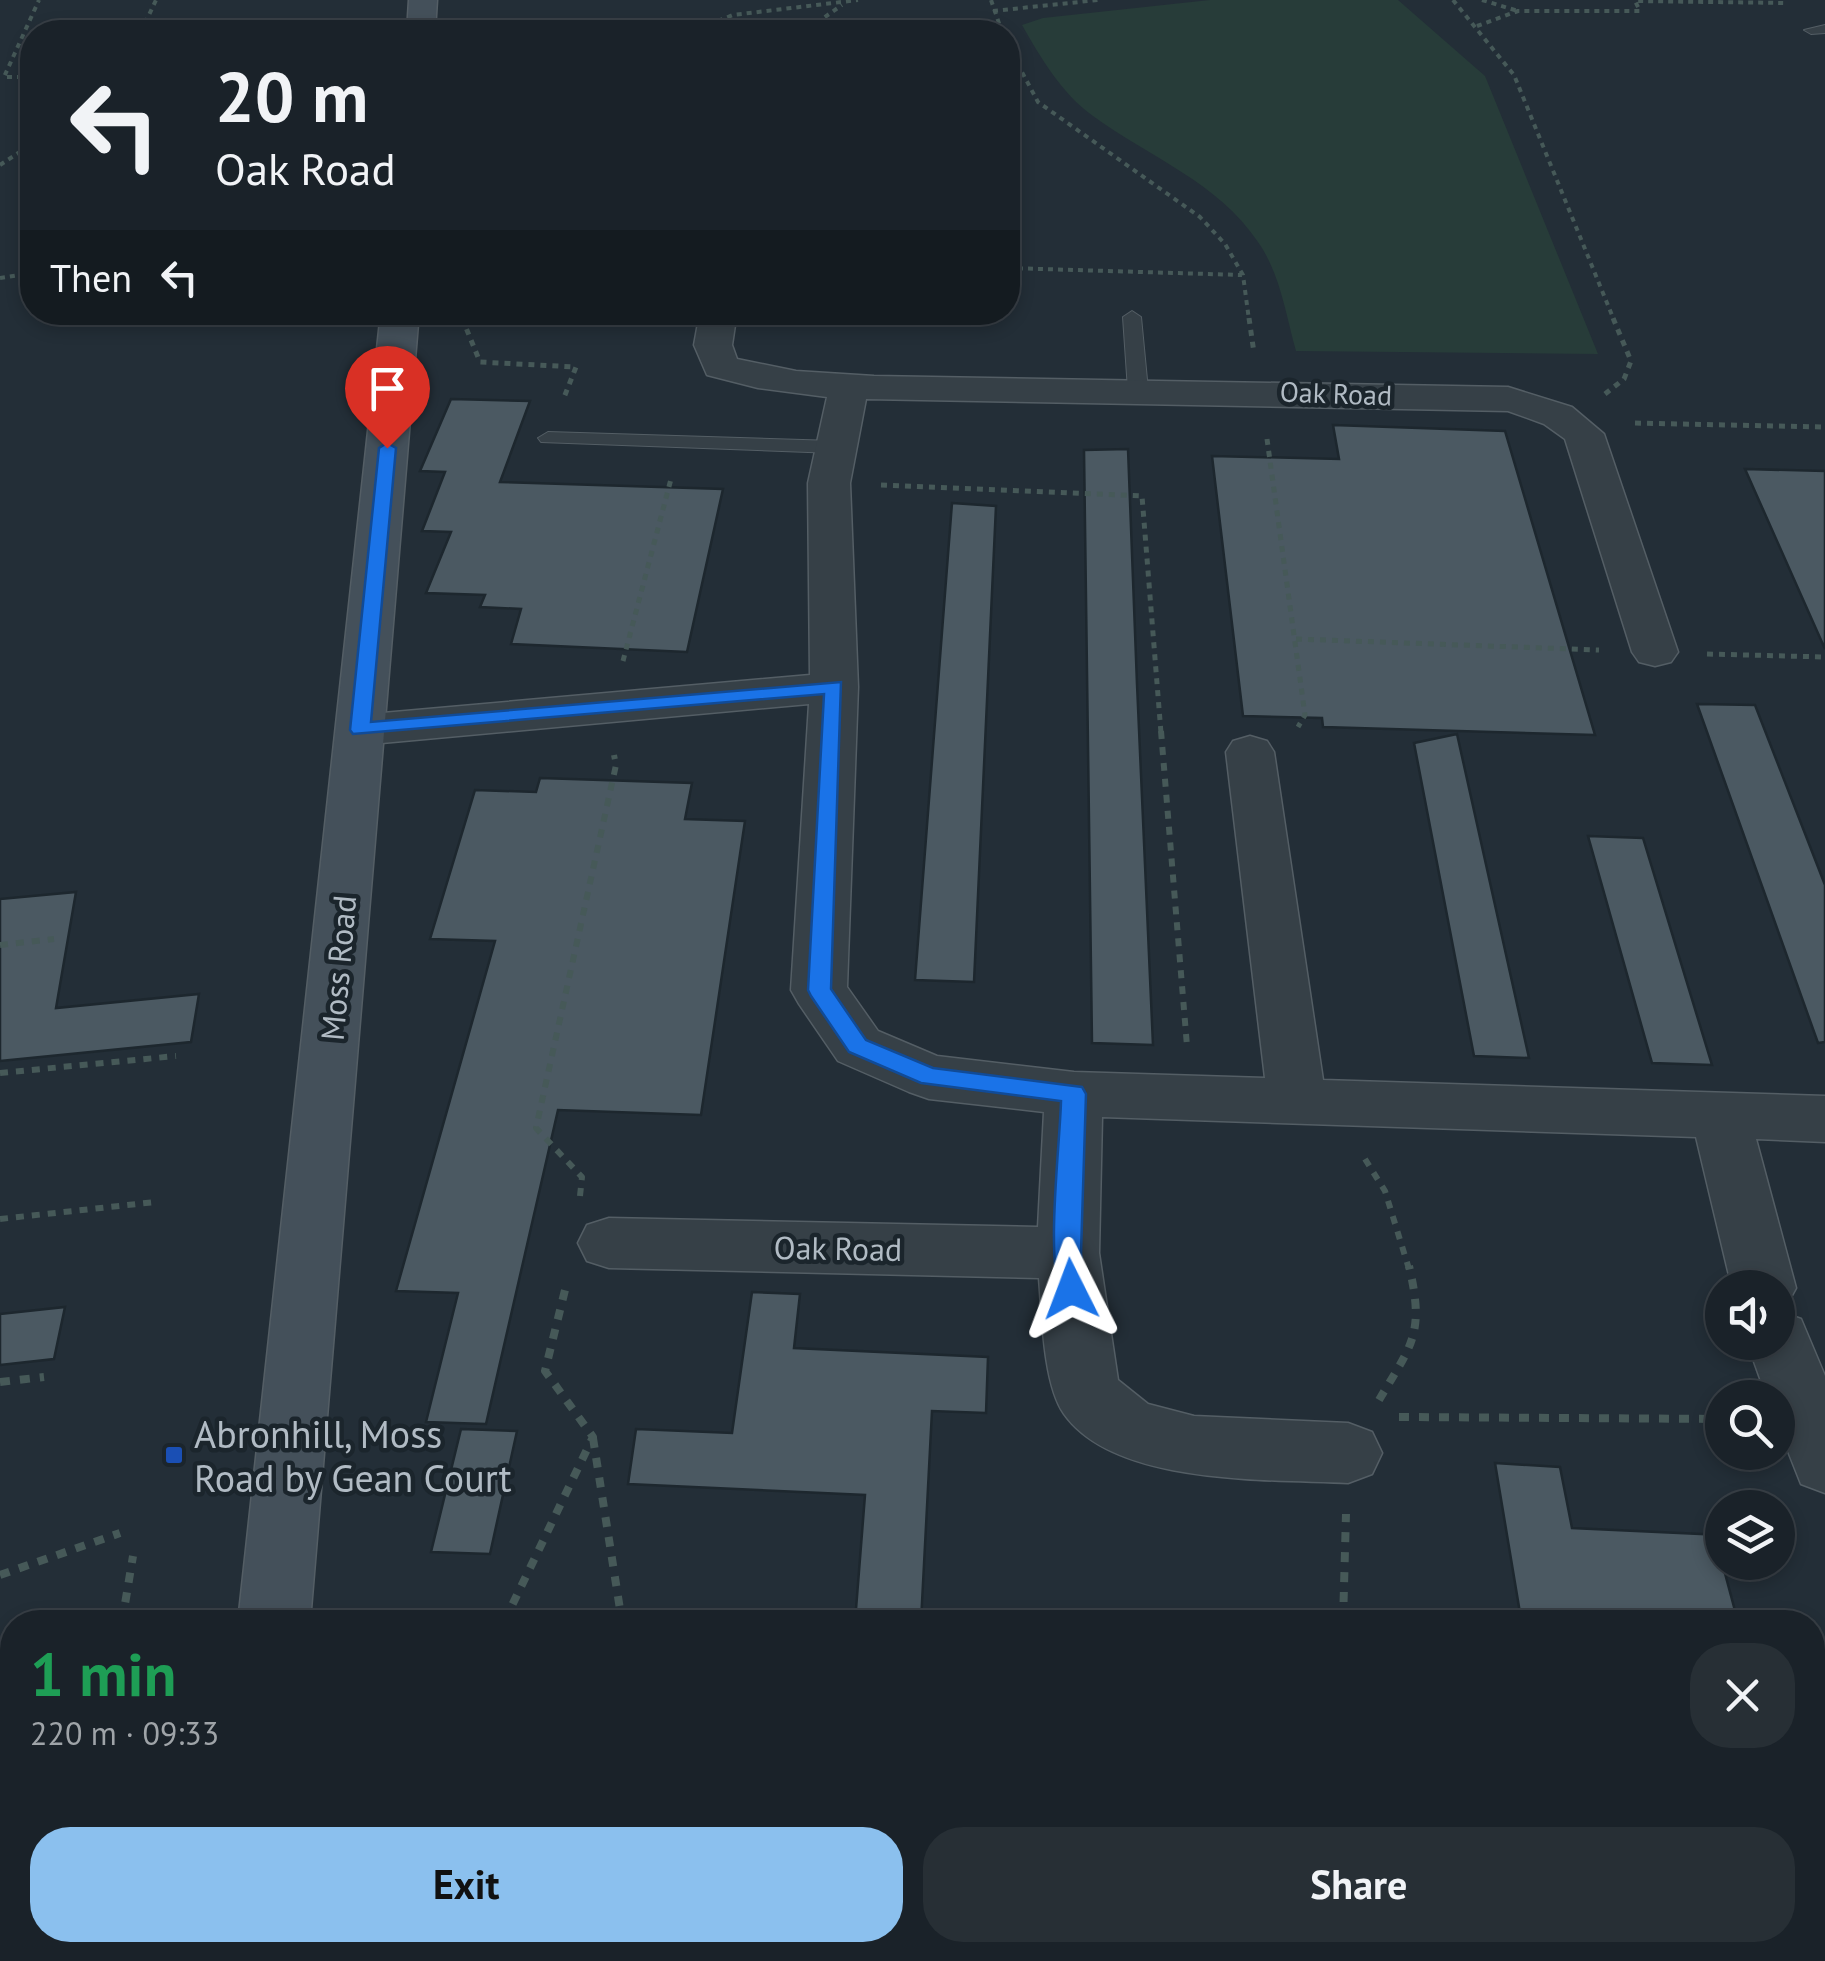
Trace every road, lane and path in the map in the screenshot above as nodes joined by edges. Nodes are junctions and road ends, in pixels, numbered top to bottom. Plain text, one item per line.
1 (858, 0) edge
2 (990, 0) edge
3 (1098, 0) edge
4 (1454, 0) edge
5 (1482, 0) edge
6 (1791, 3) dead end
7 (843, 4) junction
8 (993, 11) junction
9 (1518, 11) junction
10 (720, 20) edge
11 (821, 20) edge
12 (997, 20) edge
13 (1476, 26) junction
14 (20, 38) edge
15 (1020, 68) edge
16 (1, 77) edge
17 (1020, 268) edge
18 (1243, 275) junction
19 (1132, 317) dead end
20 (399, 325) edge
21 (465, 325) edge
22 (717, 325) edge
23 (849, 386) junction
24 (1138, 390) junction
25 (1260, 390) junction
26 (1567, 418) junction
27 (548, 438) joint
28 (680, 443) junction
29 (832, 465) junction
30 (651, 479) dead end
31 (671, 480) junction
32 (1296, 639) junction
33 (1655, 652) junction
34 (1825, 656) edge
35 (834, 687) junction
36 (608, 707) junction
37 (360, 730) junction
38 (1250, 752) joint
39 (54, 939) dead end
40 (0, 945) edge
41 (176, 1056) dead end
42 (0, 1073) edge
43 (1074, 1094) junction
44 (1192, 1097) junction
45 (1296, 1100) junction
46 (1720, 1115) junction
47 (1825, 1119) edge
48 (155, 1202) dead end
49 (0, 1219) edge
50 (586, 1239) junction
51 (1068, 1253) junction
52 (1759, 1270) edge
53 (1786, 1360) edge
54 (44, 1377) dead end
55 (0, 1382) edge
56 (1705, 1420) edge
57 (1358, 1435) junction
58 (593, 1437) junction
59 (1825, 1463) edge
60 (120, 1533) dead end
61 (133, 1556) dead end
62 (0, 1575) edge
63 (124, 1610) edge
64 (275, 1610) edge
65 (510, 1610) edge
66 (620, 1610) edge
67 (1344, 1610) edge

1 - 7 path
2 - 8 path
3 - 8 path
4 - 13 path
5 - 9 path
6 - 9 path
7 - 10 path
7 - 11 path
8 - 12 path
9 - 13 path
13 - 26 path
14 - 16 path
15 - 18 path
17 - 18 path
18 - 25 path
19 - 24 lane
20 - 37 street, Moss Road
21 - 27 path
22 - 23 street, Oak Road
23 - 24 street, Oak Road
23 - 29 street
24 - 25 street, Oak Road
25 - 26 street, Oak Road
25 - 32 path
26 - 33 street
27 - 28 lane
28 - 29 lane
28 - 31 path
29 - 35 street
29 - 44 path
30 - 31 path
31 - 36 path
32 - 33 path
32 - 38 path
33 - 34 path
35 - 36 street
35 - 43 street
36 - 37 street
36 - 50 path
37 - 64 street, Moss Road
38 - 45 street
39 - 40 path
41 - 42 path
43 - 44 street
43 - 51 street
44 - 45 street
45 - 46 street
45 - 57 path
46 - 47 street
46 - 52 street
48 - 49 path
50 - 51 street, Oak Road
50 - 58 path
51 - 57 street
53 - 59 street
54 - 55 path
56 - 57 path
57 - 67 path
58 - 65 path
58 - 66 path
60 - 62 path
61 - 63 path

